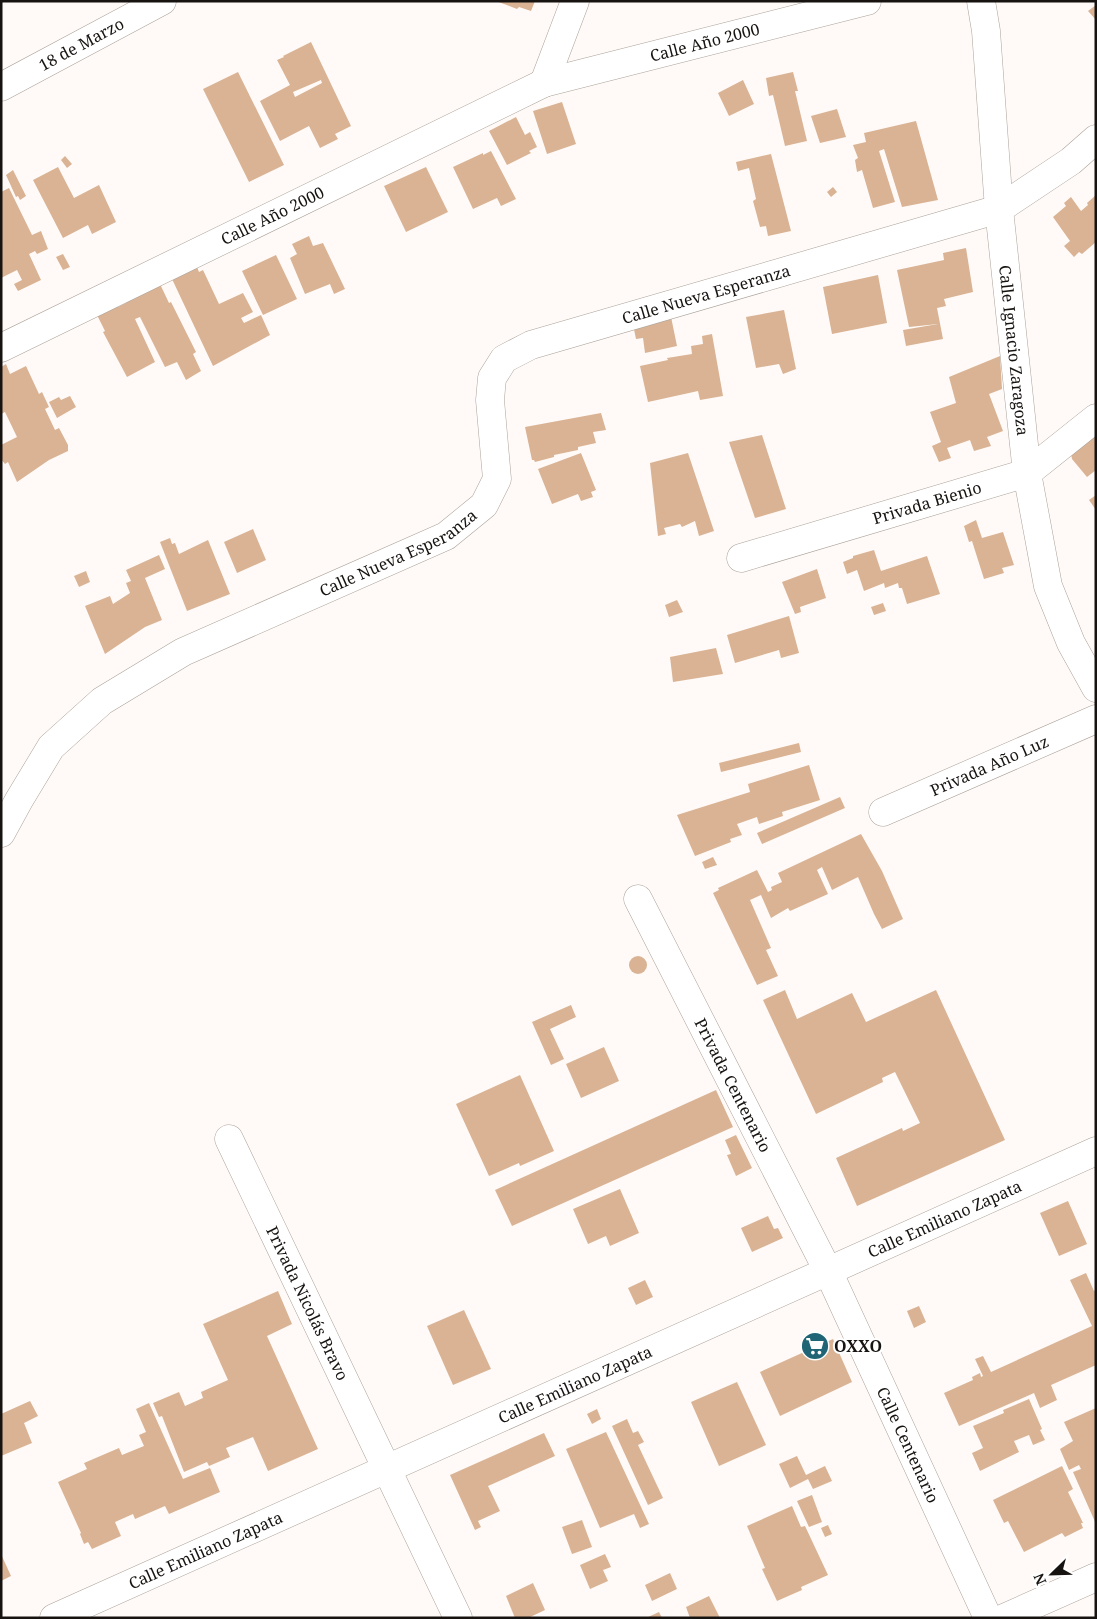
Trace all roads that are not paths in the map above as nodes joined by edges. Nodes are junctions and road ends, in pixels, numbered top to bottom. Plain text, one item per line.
1 (162, 1) edge
2 (575, 1) edge
3 (867, 1) edge
4 (980, 1) edge
5 (118, 11) edge
6 (544, 83) junction
7 (1, 87) edge
8 (1096, 139) edge
9 (999, 209) junction
10 (1, 348) edge
11 (1096, 418) edge
12 (1027, 473) junction
13 (742, 558) dead end
14 (1096, 688) edge
15 (1096, 719) edge
16 (883, 812) dead end
17 (1, 833) edge
18 (638, 898) dead end
19 (228, 1139) dead end
20 (1096, 1151) edge
21 (828, 1271) junction
22 (388, 1468) junction
23 (1096, 1577) edge
24 (54, 1618) edge
25 (458, 1618) edge
26 (988, 1618) edge
27 (1004, 1618) edge

1 - 5 street, 18 de Marzo
2 - 6 street
3 - 6 street, Calle Año 2000
4 - 9 street, Calle Ignacio Zaragoza
5 - 7 street, 18 de Marzo
6 - 10 street, Calle Año 2000
8 - 9 street, Calle Nueva Esperanza
9 - 12 street, Calle Ignacio Zaragoza
9 - 17 street, Calle Nueva Esperanza
11 - 12 street, Privada Bienio
12 - 13 street, Privada Bienio
12 - 14 street, Calle Ignacio Zaragoza
15 - 16 street, Privada Año Luz
18 - 21 street, Privada Centenario
19 - 22 street, Privada Nicolás Bravo
20 - 21 street, Calle Emiliano Zapata
21 - 22 street, Calle Emiliano Zapata
21 - 26 street, Calle Centenario
22 - 24 street, Calle Emiliano Zapata
22 - 25 street, Privada Nicolás Bravo
23 - 27 street

